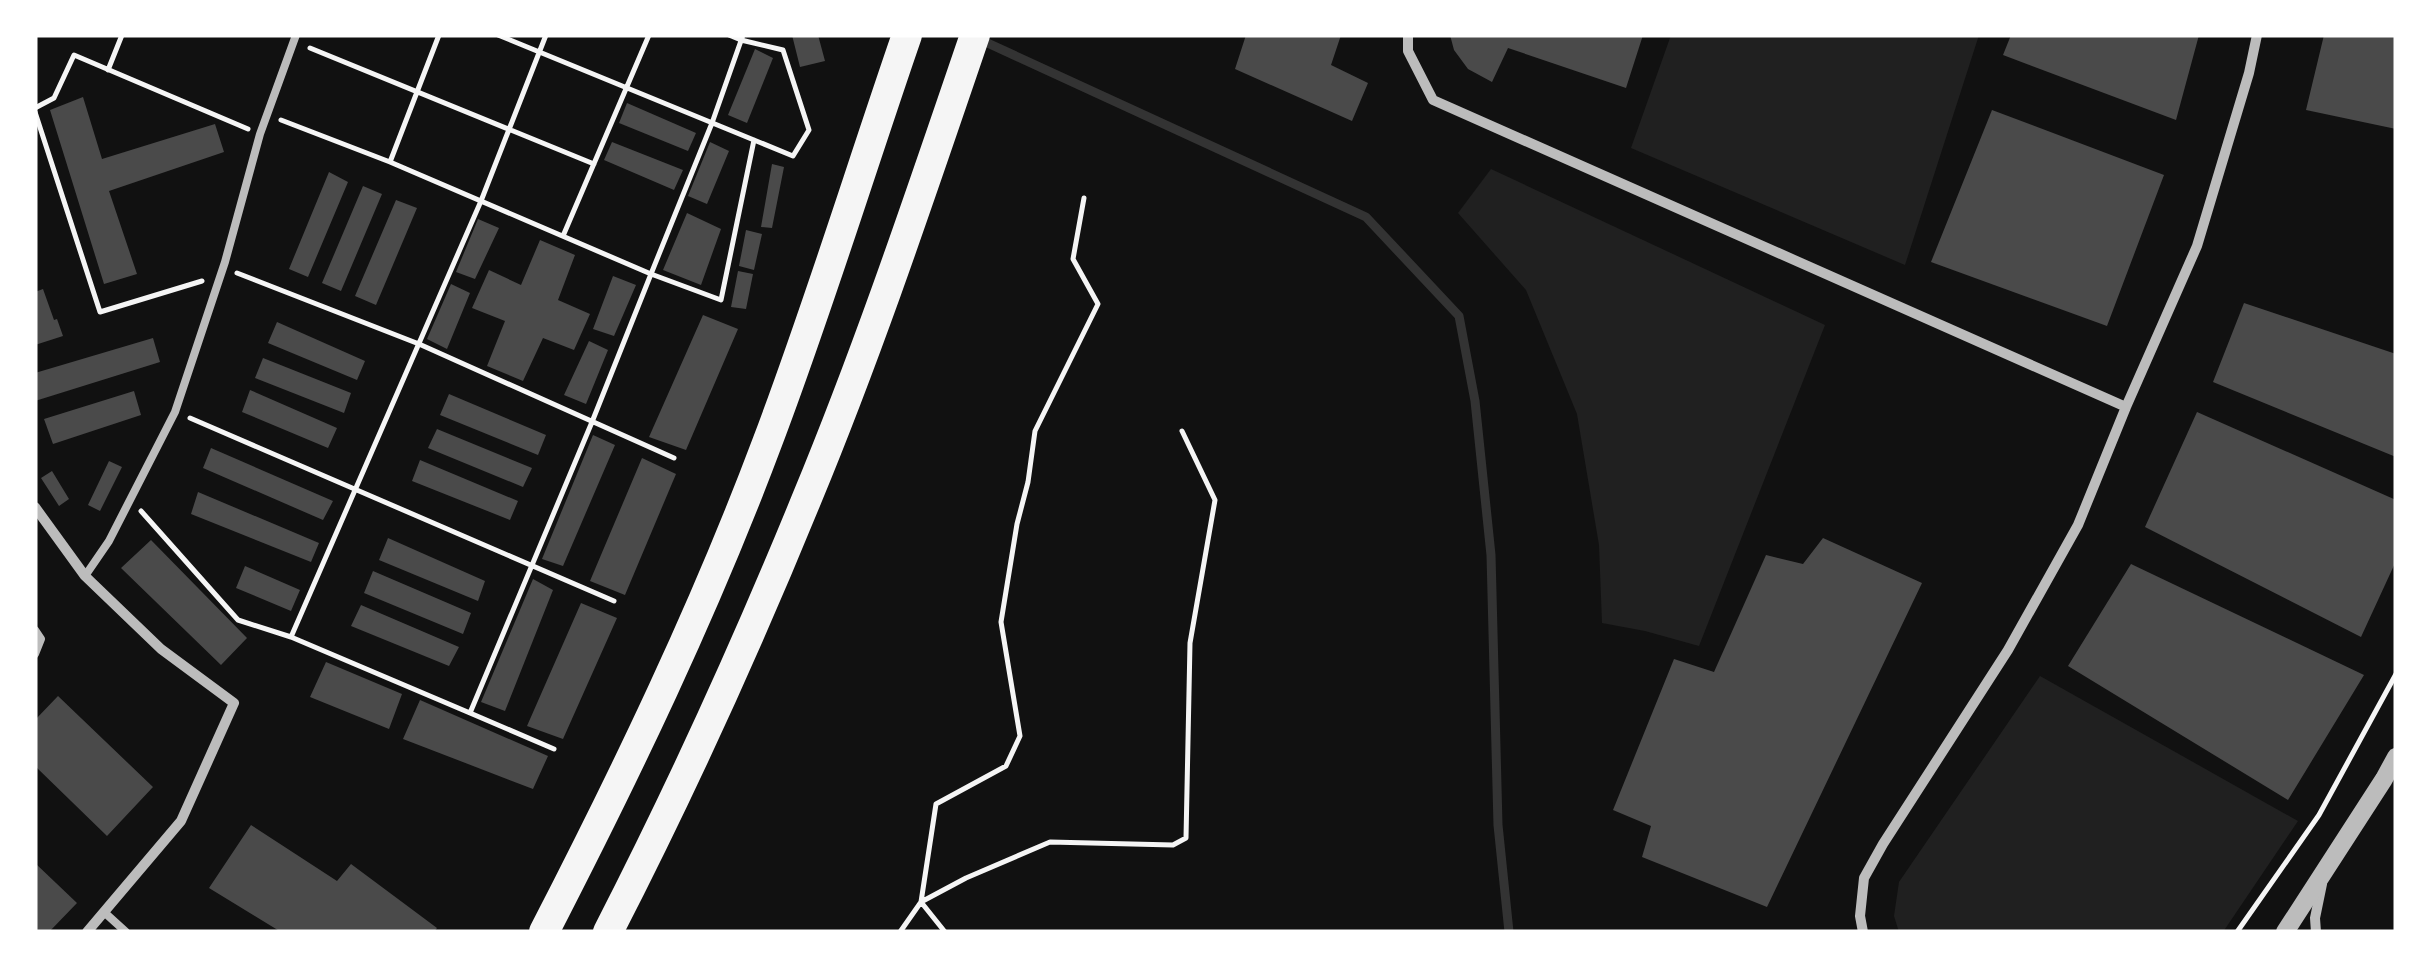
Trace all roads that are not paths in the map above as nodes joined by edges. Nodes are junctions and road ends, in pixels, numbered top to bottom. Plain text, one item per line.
1 (907, 35) edge
2 (975, 35) edge
3 (1408, 35) edge
4 (2257, 35) edge
5 (295, 38) edge
6 (2126, 407) junction
7 (35, 507) edge
8 (85, 576) junction
9 (35, 630) edge
10 (35, 654) edge
11 (2396, 756) edge
12 (2328, 867) junction
13 (104, 912) junction
14 (88, 932) edge
15 (126, 932) edge
16 (544, 932) edge
17 (608, 932) edge
18 (1863, 932) edge
19 (2285, 932) edge
20 (2316, 932) edge

1 - 16 highway
2 - 17 highway
3 - 6 street
4 - 6 street
5 - 8 lane
6 - 18 street
7 - 8 street
8 - 13 street
9 - 10 lane
11 - 12 street
12 - 19 street
12 - 20 street
13 - 14 street
13 - 15 lane

